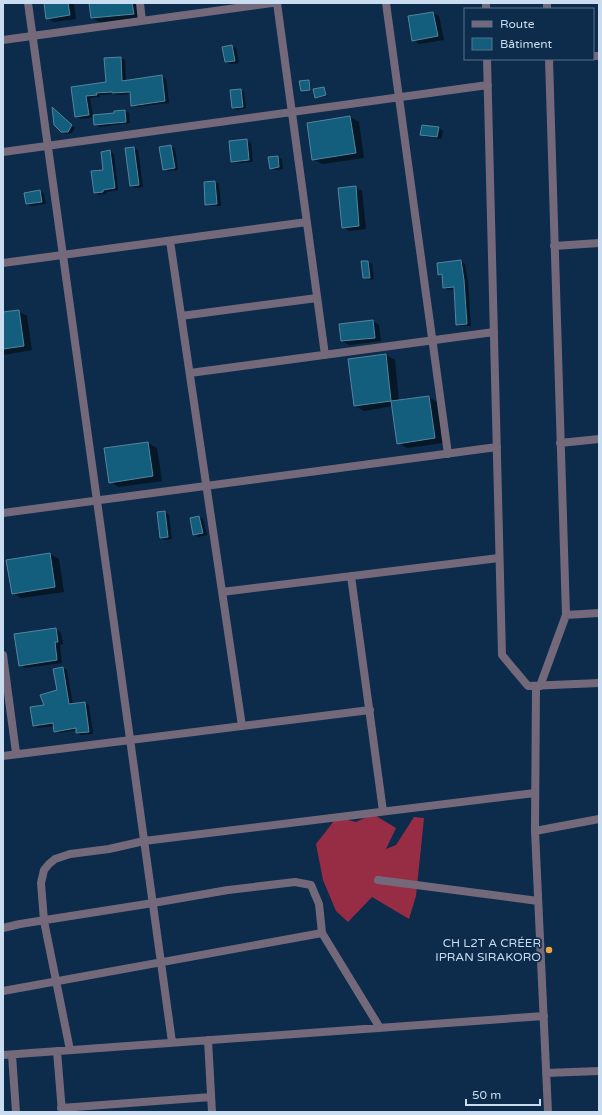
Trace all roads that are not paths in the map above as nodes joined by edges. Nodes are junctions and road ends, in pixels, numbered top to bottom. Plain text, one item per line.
1 (28, 3) edge
2 (140, 3) edge
3 (272, 3) edge
4 (277, 3) edge
5 (386, 3) edge
6 (142, 21) junction
7 (32, 36) junction
8 (3, 40) edge
9 (488, 60) edge
10 (549, 60) edge
11 (488, 85) junction
12 (399, 97) junction
13 (292, 112) junction
14 (48, 146) junction
15 (3, 152) edge
16 (307, 222) junction
17 (170, 241) junction
18 (599, 243) edge
19 (554, 246) junction
20 (63, 255) junction
21 (3, 264) edge
22 (317, 298) junction
23 (181, 316) junction
24 (494, 332) junction
25 (432, 340) junction
26 (325, 355) junction
27 (190, 374) junction
28 (599, 439) edge
29 (560, 443) junction
30 (497, 447) junction
31 (448, 454) junction
32 (206, 486) junction
33 (97, 501) junction
34 (3, 513) edge
35 (499, 558) junction
36 (351, 576) junction
37 (222, 592) junction
38 (599, 613) edge
39 (566, 615) junction
40 (3, 655) edge
41 (599, 683) edge
42 (538, 686) junction
43 (370, 710) junction
44 (7, 711) edge
45 (242, 726) junction
46 (130, 739) junction
47 (16, 754) junction
48 (3, 756) edge
49 (535, 793) junction
50 (384, 812) junction
51 (599, 819) edge
52 (535, 830) junction
53 (144, 841) junction
54 (378, 880) dead end
55 (538, 901) junction
56 (152, 903) junction
57 (44, 920) junction
58 (3, 928) edge
59 (322, 933) junction
60 (161, 962) junction
61 (57, 981) junction
62 (3, 991) edge
63 (544, 1016) junction
64 (380, 1028) junction
65 (208, 1040) junction
66 (172, 1042) junction
67 (70, 1050) junction
68 (57, 1051) junction
69 (12, 1054) junction
70 (3, 1055) edge
71 (599, 1071) edge
72 (546, 1073) junction
73 (211, 1097) junction
74 (61, 1110) edge
75 (16, 1112) edge
76 (212, 1112) edge
77 (548, 1112) edge

1 - 7 street
2 - 6 street
3 - 6 street
4 - 13 street
5 - 12 street
6 - 7 street
7 - 8 street
7 - 14 street
9 - 11 street
10 - 19 street
11 - 12 street
11 - 24 street
12 - 13 street
12 - 25 street
13 - 14 street
13 - 16 street
14 - 15 street
14 - 20 street
16 - 17 street
16 - 22 street
17 - 20 street
17 - 23 street
18 - 19 street
19 - 29 street
20 - 21 street
20 - 33 street
22 - 23 street
22 - 26 street
23 - 27 street
24 - 25 street
24 - 30 street
25 - 26 street
25 - 31 street
26 - 27 street
27 - 32 street
28 - 29 street
29 - 39 street
30 - 31 street
30 - 35 street
31 - 32 street
32 - 33 street
32 - 37 street
33 - 34 street
33 - 46 street
35 - 36 street
35 - 42 street
36 - 37 street
36 - 43 street
37 - 45 street
38 - 39 street
39 - 42 street
40 - 44 street
41 - 42 street
42 - 49 street
43 - 45 street
43 - 50 street
44 - 47 street
45 - 46 street
46 - 47 street
46 - 53 street
47 - 48 street
49 - 50 street
49 - 52 street
50 - 53 street
51 - 52 street
52 - 55 street
53 - 56 street
53 - 57 street
54 - 55 street
55 - 63 street
56 - 57 street
56 - 59 street
56 - 60 street
57 - 58 street
57 - 61 street
59 - 60 street
59 - 64 street
60 - 61 street
60 - 66 street
61 - 62 street
61 - 67 street
63 - 64 street
63 - 72 street
64 - 65 street
65 - 66 street
65 - 73 street
66 - 67 street
67 - 68 street
68 - 69 street
68 - 74 street
69 - 70 street
69 - 75 street
71 - 72 street
72 - 77 street
73 - 74 street
73 - 76 street

